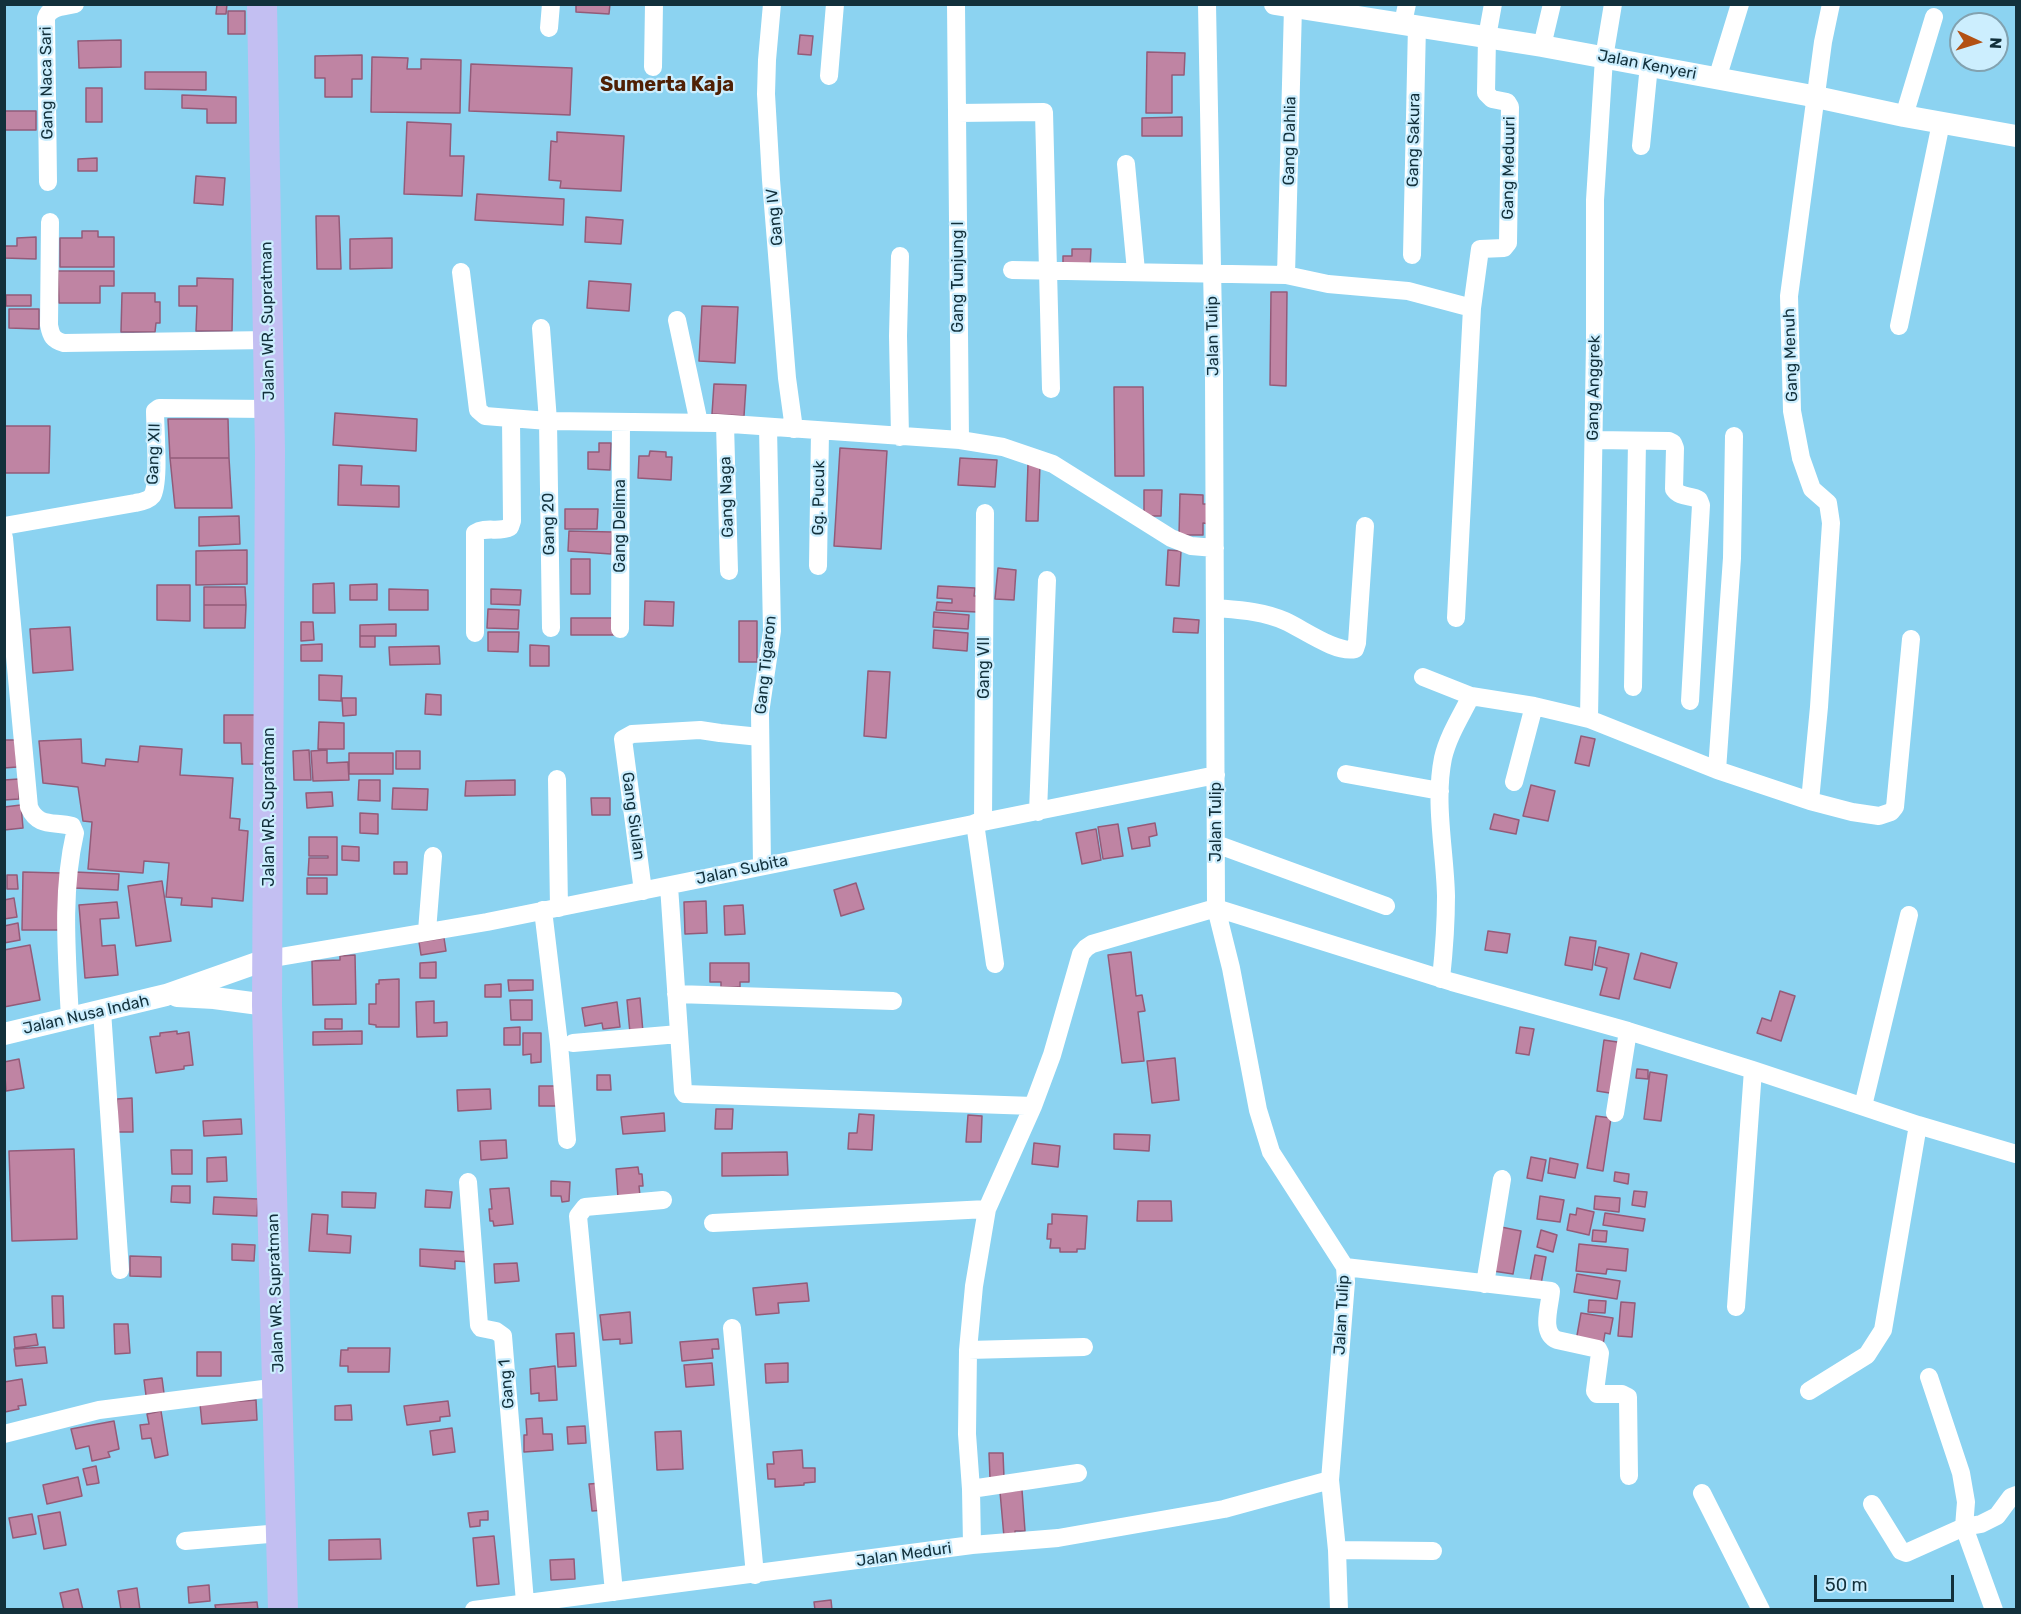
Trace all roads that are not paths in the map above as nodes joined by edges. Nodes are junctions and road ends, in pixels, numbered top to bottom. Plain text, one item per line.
1 (75, 4) edge
2 (262, 4) edge
3 (551, 4) edge
4 (654, 4) edge
5 (772, 4) edge
6 (835, 4) edge
7 (956, 4) edge
8 (1208, 4) edge
9 (1492, 4) edge
10 (1552, 4) edge
11 (1613, 4) edge
12 (1740, 4) edge
13 (1831, 4) edge
14 (1284, 6) edge
15 (1409, 18) edge
16 (1934, 18) dead end
17 (549, 28) dead end
18 (1487, 37) junction
19 (1542, 46) junction
20 (1604, 58) junction
21 (1649, 65) junction
22 (653, 67) dead end
23 (829, 76) dead end
24 (1717, 79) junction
25 (1816, 98) junction
26 (957, 113) junction
27 (1904, 116) junction
28 (1941, 123) junction
29 (2016, 136) edge
30 (1641, 146) dead end
31 (1126, 164) dead end
32 (48, 182) dead end
33 (50, 222) dead end
34 (900, 255) dead end
35 (1412, 255) dead end
36 (1012, 270) dead end
37 (1048, 270) junction
38 (1136, 271) junction
39 (461, 272) dead end
40 (1211, 272) junction
41 (1286, 274) junction
42 (1472, 308) junction
43 (677, 320) dead end
44 (1899, 326) dead end
45 (541, 328) dead end
46 (269, 340) junction
47 (1051, 389) dead end
48 (269, 409) junction
49 (511, 419) junction
50 (548, 421) junction
51 (621, 422) junction
52 (699, 423) junction
53 (725, 424) junction
54 (768, 427) junction
55 (794, 429) junction
56 (820, 431) junction
57 (1734, 436) dead end
58 (900, 437) junction
59 (960, 440) junction
60 (1594, 440) junction
61 (1637, 441) junction
62 (985, 513) dead end
63 (4, 526) edge
64 (1365, 526) dead end
65 (4, 538) edge
66 (1215, 548) junction
67 (818, 566) dead end
68 (729, 571) dead end
69 (1047, 580) dead end
70 (1215, 608) junction
71 (1456, 618) dead end
72 (551, 628) dead end
73 (620, 629) dead end
74 (475, 633) dead end
75 (1911, 639) dead end
76 (1423, 677) dead end
77 (1633, 687) dead end
78 (1471, 696) junction
79 (1690, 700) dead end
80 (1534, 706) junction
81 (1588, 719) junction
82 (760, 737) junction
83 (1717, 770) junction
84 (1346, 774) dead end
85 (1216, 775) junction
86 (557, 779) dead end
87 (1514, 782) dead end
88 (1440, 791) junction
89 (1810, 801) junction
90 (1038, 812) junction
91 (979, 822) junction
92 (1216, 844) junction
93 (433, 856) dead end
94 (762, 866) junction
95 (669, 886) junction
96 (643, 891) junction
97 (1386, 906) dead end
98 (1216, 908) junction
99 (551, 909) junction
100 (1910, 915) dead end
101 (427, 931) junction
102 (268, 959) junction
103 (995, 964) dead end
104 (1441, 979) junction
105 (676, 994) junction
106 (166, 995) junction
107 (893, 1001) dead end
108 (267, 1005) junction
109 (102, 1011) junction
110 (70, 1019) junction
111 (1628, 1031) junction
112 (4, 1034) edge
113 (679, 1034) junction
114 (573, 1043) dead end
115 (1753, 1070) junction
116 (1033, 1106) junction
117 (1863, 1106) junction
118 (1615, 1113) dead end
119 (1918, 1125) junction
120 (567, 1140) dead end
121 (2016, 1154) edge
122 (1502, 1179) dead end
123 (468, 1182) dead end
124 (663, 1200) dead end
125 (987, 1209) junction
126 (713, 1223) dead end
127 (1345, 1267) junction
128 (120, 1270) dead end
129 (1485, 1284) junction
130 (1736, 1307) dead end
131 (732, 1328) dead end
132 (1084, 1347) dead end
133 (968, 1350) junction
134 (1929, 1377) dead end
135 (279, 1387) junction
136 (1809, 1391) dead end
137 (4, 1434) edge
138 (1078, 1473) dead end
139 (1629, 1476) dead end
140 (1330, 1480) junction
141 (971, 1489) junction
142 (1702, 1493) dead end
143 (2016, 1495) edge
144 (1872, 1504) dead end
145 (1964, 1527) junction
146 (281, 1533) junction
147 (185, 1541) dead end
148 (972, 1545) junction
149 (1337, 1550) junction
150 (1433, 1551) dead end
151 (755, 1575) junction
152 (614, 1592) junction
153 (525, 1602) junction
154 (499, 1608) edge
155 (284, 1610) edge
156 (474, 1610) edge
157 (1339, 1610) edge
158 (1761, 1610) edge
159 (1994, 1610) edge

1 - 32 street, Gang Naca Sari
2 - 46 main road, Jalan WR. Supratman
3 - 17 street
4 - 22 street
5 - 55 street, Gang IV
6 - 23 street
7 - 26 street, Gang Tunjung I
8 - 40 street, Jalan Tulip
9 - 18 street
10 - 19 street
11 - 20 street, Gang Anggrek
12 - 24 street
13 - 25 street, Gang Menuh
14 - 15 street, Jalan Kenyeri
14 - 41 street, Gang Dahlia
15 - 18 street, Jalan Kenyeri
15 - 35 street, Gang Sakura
16 - 27 street
18 - 19 street, Jalan Kenyeri
18 - 42 street, Gang Meduuri
19 - 20 street, Jalan Kenyeri
20 - 21 street, Jalan Kenyeri
20 - 60 street, Gang Anggrek
21 - 24 street, Jalan Kenyeri
21 - 30 street
24 - 25 street, Jalan Kenyeri
25 - 27 street, Jalan Kenyeri
25 - 89 street, Gang Menuh
26 - 37 street
26 - 59 street, Gang Tunjung I
27 - 28 street, Jalan Kenyeri
28 - 29 street, Jalan Kenyeri
28 - 44 street
31 - 38 street
33 - 46 street
34 - 58 street
36 - 37 street
37 - 38 street
37 - 47 street
38 - 40 street
39 - 49 street
40 - 41 street
40 - 66 street, Jalan Tulip
41 - 42 street
42 - 71 street
43 - 52 street
45 - 50 street, Gang 20
46 - 48 main road, Jalan WR. Supratman
48 - 63 street, Gang XII
48 - 102 main road, Jalan WR. Supratman
49 - 50 street
49 - 74 street
50 - 51 street
50 - 72 street, Gang 20
51 - 52 street
51 - 73 street, Gang Delima
52 - 53 street
53 - 54 street
53 - 68 street, Gang Naga
54 - 55 street
54 - 82 street, Gang Tigaron
55 - 56 street
56 - 58 street
56 - 67 street, Gg. Pucuk
57 - 83 street
58 - 59 street
59 - 66 street
60 - 61 street
60 - 81 street, Gang Anggrek
61 - 77 street
61 - 79 street
62 - 91 street, Gang VII
64 - 70 street
65 - 110 street
66 - 70 street, Jalan Tulip
69 - 90 street
70 - 85 street, Jalan Tulip
75 - 89 street
76 - 78 street
78 - 80 street
78 - 88 street
80 - 81 street
80 - 87 street
81 - 83 street
82 - 94 street, Gang Tigaron
82 - 96 street, Gang Siulan
83 - 89 street
84 - 88 street
85 - 90 street, Jalan Subita
85 - 92 street, Jalan Tulip
86 - 99 street
88 - 104 street
90 - 91 street, Jalan Subita
91 - 94 street, Jalan Subita
91 - 103 street, Gang VII
92 - 97 street
92 - 98 street, Jalan Tulip
93 - 101 street
94 - 95 street, Jalan Subita
95 - 96 street, Jalan Subita
95 - 105 street
96 - 99 street, Jalan Subita
98 - 104 street
98 - 116 street
98 - 127 street, Jalan Tulip
99 - 101 street, Jalan Subita
99 - 120 street
100 - 117 street
101 - 102 street, Jalan Subita
102 - 106 street, Jalan Nusa Indah
102 - 108 main road, Jalan WR. Supratman
104 - 111 street
105 - 107 street
105 - 113 street
106 - 108 street, Jalan Nusa Indah
106 - 109 street, Jalan Nusa Indah
108 - 135 main road, Jalan WR. Supratman
109 - 110 street, Jalan Nusa Indah
109 - 128 street
110 - 112 street, Jalan Nusa Indah
111 - 115 street
111 - 118 street
113 - 114 street
113 - 116 street
115 - 117 street
115 - 130 street
116 - 125 street
117 - 119 street
119 - 121 street
119 - 136 street
122 - 129 street
123 - 153 street, Gang 1
124 - 152 street
125 - 126 street
125 - 133 street
127 - 129 street
127 - 140 street, Jalan Tulip
129 - 139 street
131 - 151 street
132 - 133 street
133 - 141 street
134 - 145 street
135 - 137 street
135 - 146 main road, Jalan WR. Supratman
138 - 141 street
140 - 148 street, Jalan Meduri
140 - 149 street, Jalan Tulip
141 - 148 street
142 - 158 street
143 - 145 street
144 - 145 street
145 - 159 street
146 - 147 street
146 - 155 main road, Jalan WR. Supratman
148 - 151 street, Jalan Meduri
149 - 150 street
149 - 157 street, Jalan Tulip
151 - 152 street, Jalan Meduri
152 - 153 street, Jalan Meduri
153 - 154 street, Jalan Meduri
154 - 156 street, Jalan Meduri

